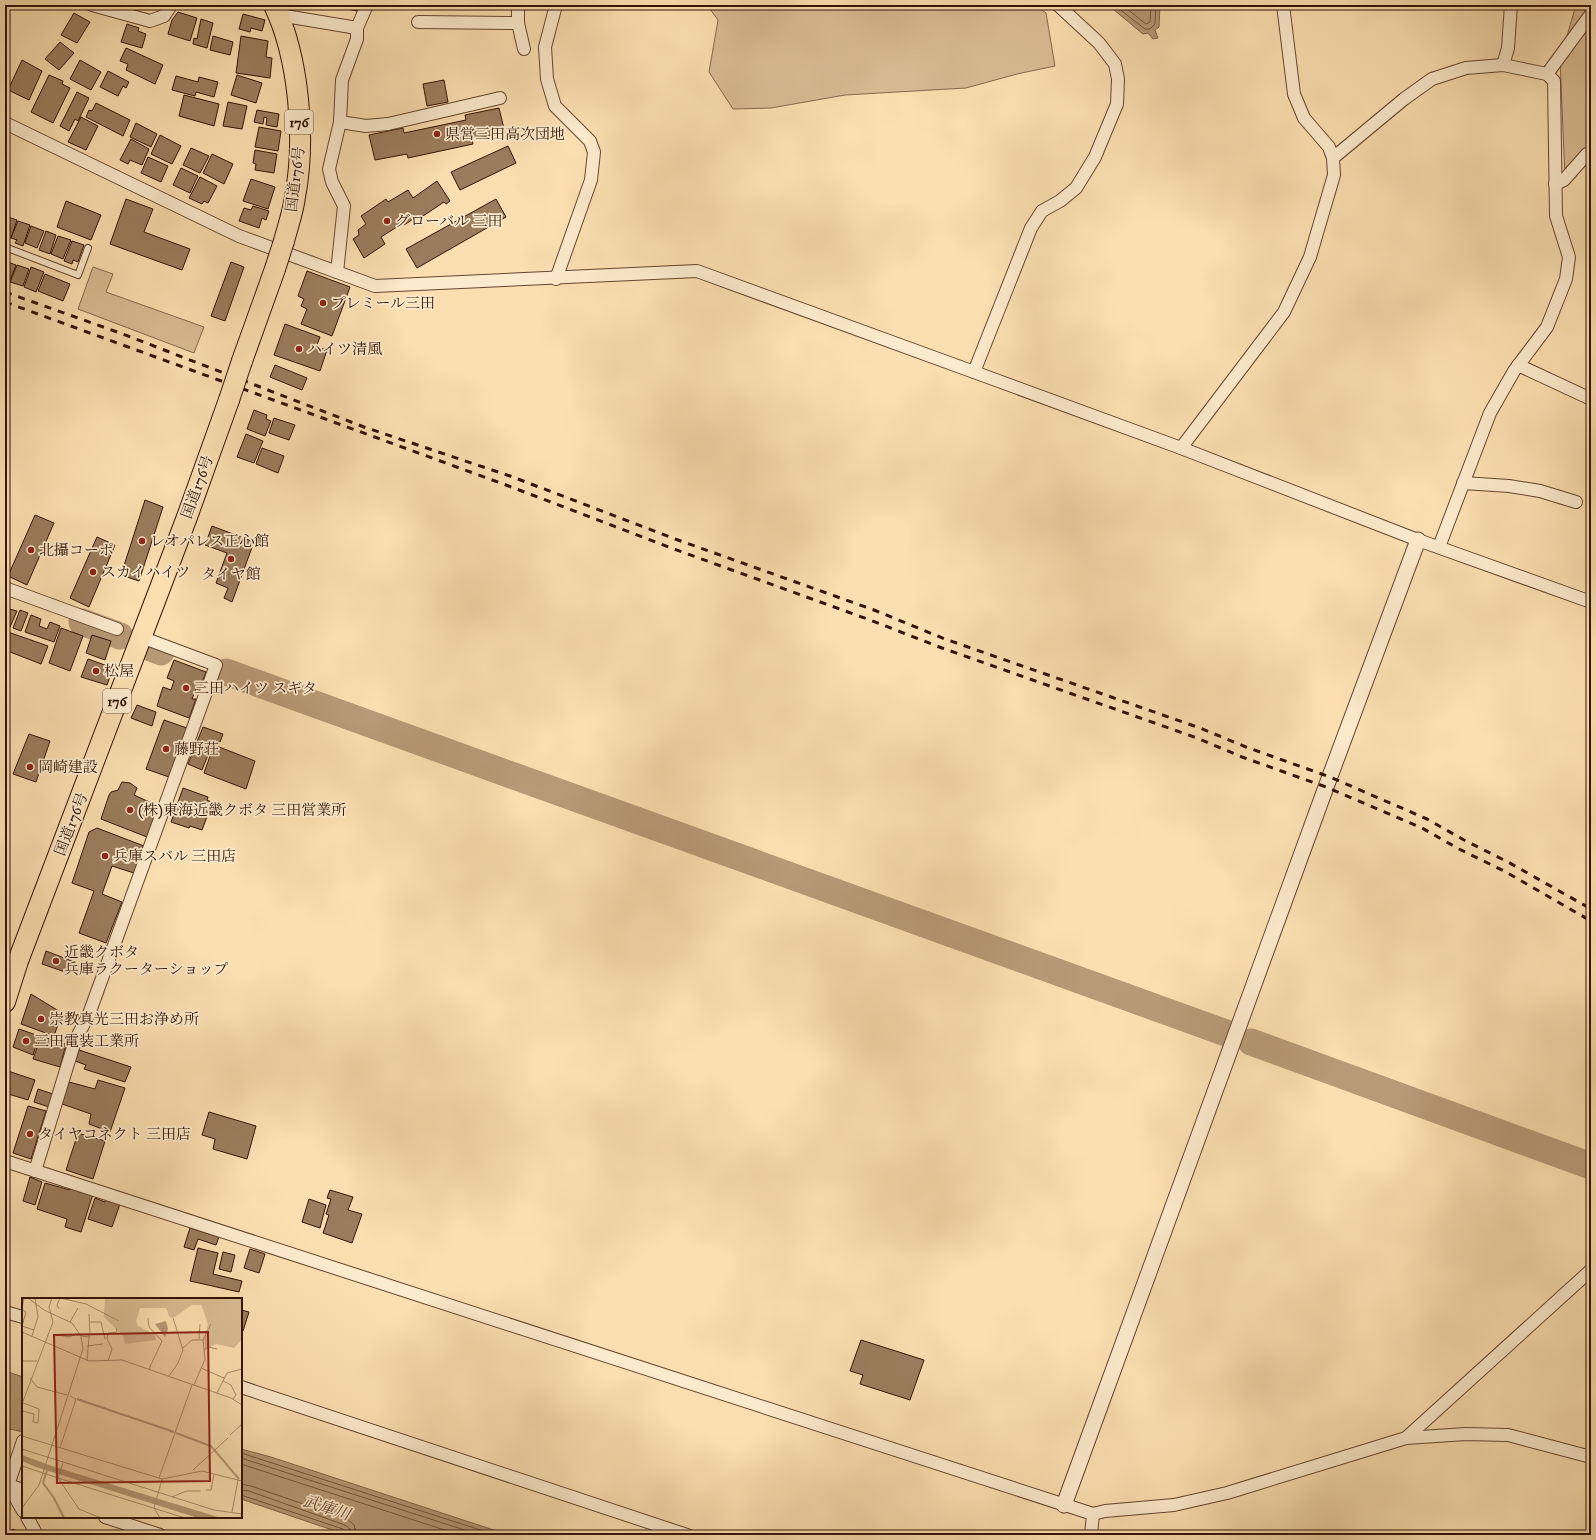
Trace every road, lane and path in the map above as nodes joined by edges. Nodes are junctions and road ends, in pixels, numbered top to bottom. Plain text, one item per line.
1 (92, 5) edge
2 (171, 5) edge
3 (367, 5) edge
4 (518, 5) edge
5 (556, 5) edge
6 (1058, 5) edge
7 (1283, 5) edge
8 (1511, 5) edge
9 (277, 10) edge
10 (1591, 14) edge
11 (418, 22) dead end
12 (518, 23) junction
13 (357, 28) junction
14 (524, 49) dead end
15 (1503, 65) junction
16 (1547, 74) junction
17 (500, 98) dead end
18 (340, 122) junction
19 (5, 123) edge
20 (1591, 153) edge
21 (1333, 158) junction
22 (1555, 184) junction
23 (5, 248) edge
24 (88, 248) dead end
25 (337, 272) junction
26 (556, 279) junction
27 (1518, 365) junction
28 (974, 372) junction
29 (1591, 399) edge
30 (1181, 448) junction
31 (1464, 483) junction
32 (1576, 502) dead end
33 (1418, 540) junction
34 (1439, 547) junction
35 (5, 588) edge
36 (1591, 602) edge
37 (117, 629) dead end
38 (149, 640) dead end
39 (5, 1002) edge
40 (5, 1161) edge
41 (35, 1170) junction
42 (1591, 1270) edge
43 (5, 1312) edge
44 (22, 1317) edge
45 (242, 1387) edge
46 (1406, 1438) junction
47 (22, 1444) edge
48 (1591, 1457) edge
49 (7, 1485) edge
50 (22, 1490) edge
51 (1064, 1505) junction
52 (22, 1509) edge
53 (1094, 1514) junction
54 (28, 1518) edge
55 (108, 1518) edge
56 (37, 1535) edge
57 (160, 1535) edge
58 (687, 1535) edge
59 (1091, 1535) edge

1 - 2 street
3 - 13 street
4 - 12 street
5 - 26 street
6 - 28 street
7 - 21 street
8 - 15 street
9 - 13 street
9 - 39 highway, 国道176号 / 176, bridge
10 - 16 street
11 - 12 street
12 - 14 street
13 - 18 street
15 - 16 street
15 - 21 street
16 - 22 street
17 - 18 street
18 - 25 street
19 - 25 street
20 - 22 street
21 - 30 street
22 - 27 street
23 - 24 lane
25 - 26 street
26 - 28 street
27 - 29 street
27 - 31 street
28 - 30 street
30 - 33 street
31 - 32 street
31 - 34 street
33 - 34 street
33 - 51 street
34 - 36 street
35 - 37 street
38 - 41 street
40 - 41 street
41 - 51 street
42 - 46 street
43 - 44 street
45 - 58 street
46 - 48 street
46 - 53 street
47 - 49 street
49 - 50 street
49 - 52 street
51 - 53 street
53 - 59 street
54 - 56 street
55 - 57 street

